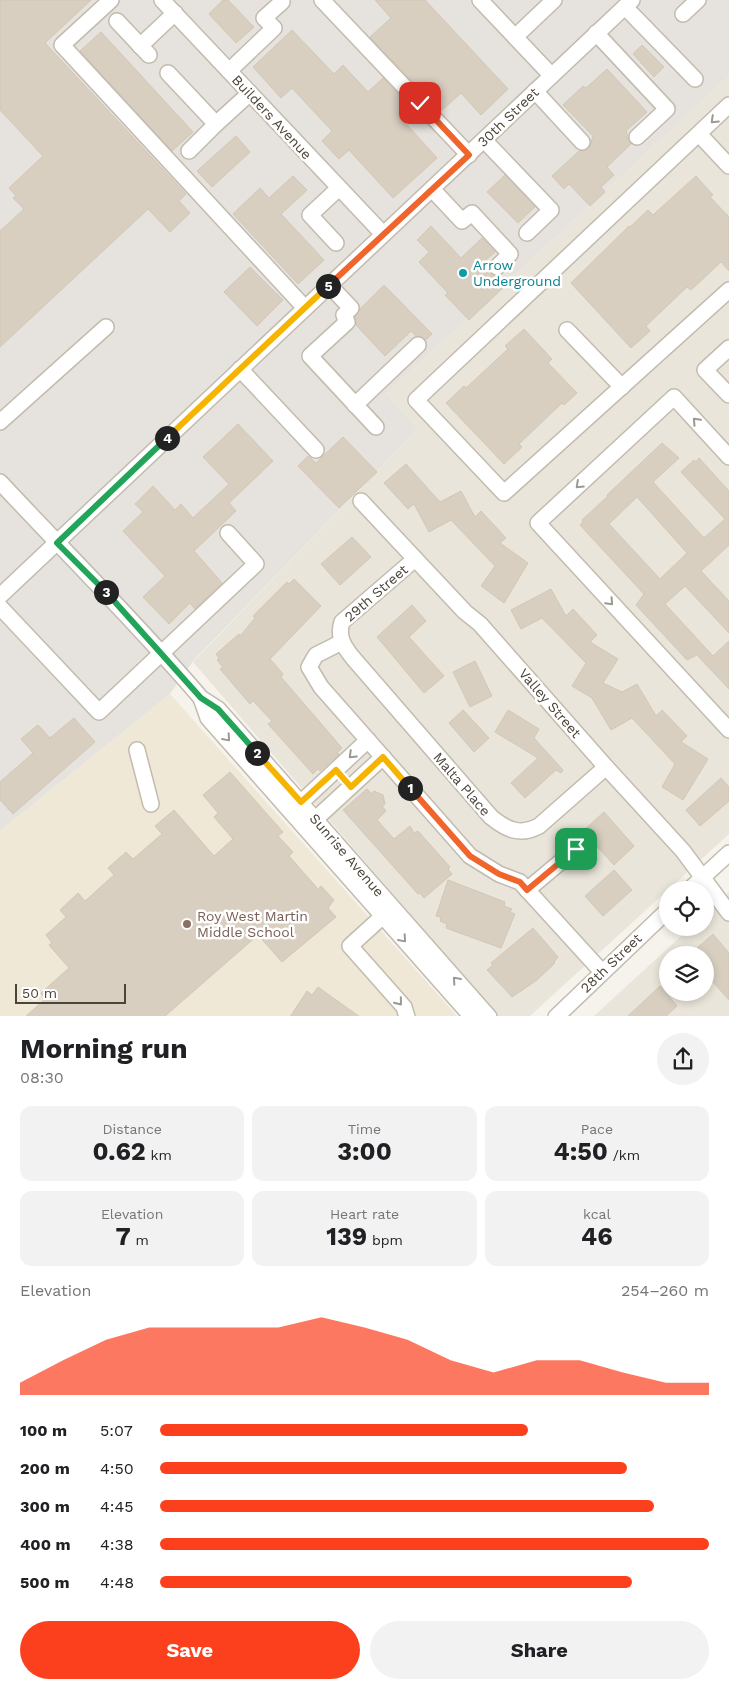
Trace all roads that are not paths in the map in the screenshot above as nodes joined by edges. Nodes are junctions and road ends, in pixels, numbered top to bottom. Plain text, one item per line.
1 (110, 0) edge
2 (162, 0) edge
3 (322, 0) edge
4 (480, 0) edge
5 (554, 0) edge
6 (698, 0) edge
7 (282, 2) dead end
8 (629, 3) edge
9 (175, 13) junction
10 (683, 14) dead end
11 (117, 22) dead end
12 (596, 34) junction
13 (515, 37) junction
14 (229, 71) junction
15 (168, 73) dead end
16 (551, 75) junction
17 (695, 79) dead end
18 (535, 91) junction
19 (250, 93) junction
20 (729, 105) edge
21 (216, 124) junction
22 (699, 134) junction
23 (637, 137) dead end
24 (484, 140) junction
25 (582, 142) dead end
26 (189, 151) dead end
27 (469, 155) junction
28 (729, 166) edge
29 (339, 188) junction
30 (432, 189) junction
31 (527, 233) dead end
32 (383, 234) junction
33 (336, 243) dead end
34 (497, 266) dead end
35 (329, 285) junction
36 (729, 290) edge
37 (305, 308) junction
38 (106, 327) dead end
39 (567, 330) dead end
40 (418, 344) dead end
41 (729, 348) edge
42 (240, 369) junction
43 (622, 387) junction
44 (729, 395) edge
45 (355, 405) junction
46 (0, 422) edge
47 (376, 427) dead end
48 (316, 450) dead end
49 (729, 457) edge
50 (0, 482) edge
51 (361, 501) dead end
52 (228, 533) dead end
53 (57, 543) junction
54 (415, 559) junction
55 (0, 596) edge
56 (0, 607) edge
57 (342, 642) junction
58 (163, 654) junction
59 (729, 730) edge
60 (368, 740) junction
61 (138, 750) dead end
62 (383, 757) junction
63 (606, 767) junction
64 (336, 770) junction
65 (351, 787) junction
66 (151, 804) dead end
67 (296, 807) junction
68 (311, 824) junction
69 (576, 849) dead end
70 (729, 853) edge
71 (702, 877) junction
72 (698, 881) edge
73 (527, 890) junction
74 (729, 913) edge
75 (383, 916) junction
76 (659, 918) edge
77 (602, 972) junction
78 (407, 1016) edge
79 (472, 1016) edge
80 (489, 1016) edge
81 (556, 1016) edge

1 - 37 street
2 - 9 street, Builders Avenue
3 - 27 street
4 - 13 street
5 - 13 street
6 - 10 street
7 - 14 street
8 - 12 street, 30th Street
8 - 17 street
9 - 11 street
9 - 14 street, Builders Avenue
12 - 16 street, 30th Street
12 - 23 street
13 - 16 street
14 - 19 street, Builders Avenue
15 - 21 street
16 - 18 street, 30th Street
18 - 24 street, 30th Street
18 - 25 street
19 - 21 street
19 - 29 street, Builders Avenue
20 -> 22 street
21 - 26 street
22 - 28 street
22 - 43 street
24 - 27 street, 30th Street
24 - 31 street
27 - 30 street, 30th Street
29 - 32 street, Builders Avenue
29 - 33 street
30 - 32 street, 30th Street
30 - 34 street
32 - 35 street, 30th Street
35 - 37 street, 30th Street
35 - 45 street
36 - 43 street
37 - 42 street, 30th Street
38 - 46 street
39 - 43 street
40 - 45 street
41 - 44 street
42 - 48 street
42 - 53 street, 30th Street
45 - 47 street
49 -> 59 street
50 - 53 street, Sunrise Avenue
51 - 54 street, Valley Street
52 - 58 street
53 - 55 street, 30th Street
53 - 58 street, Sunrise Avenue
54 - 57 street, 29th Street
54 - 63 street, Valley Street
56 - 58 street
57 - 60 street, 29th Street
57 - 63 street, Malta Place
58 - 67 street, Sunrise Avenue
60 - 62 street, 29th Street
60 -> 64 street
61 - 66 street
62 - 65 street
62 - 73 street, 29th Street
63 - 71 street, Valley Street
64 - 65 street
64 - 67 street
65 - 68 street
67 - 68 street, Sunrise Avenue
68 - 75 street, Sunrise Avenue
80 -> 68 street, Sunrise Avenue
69 - 73 street
70 - 71 street
71 - 72 street
71 - 74 street, Valley Street
73 - 77 street, 29th Street
75 -> 78 street
75 -> 79 street, Sunrise Avenue
76 - 77 street, 28th Street
77 - 81 street, 28th Street

